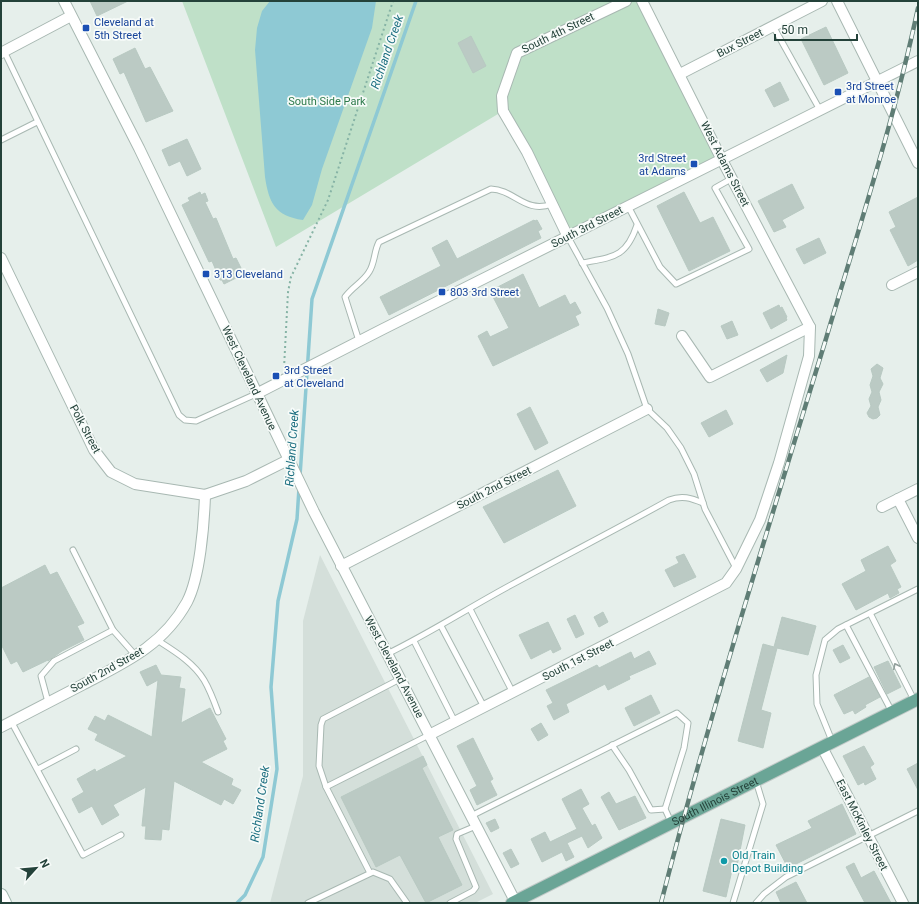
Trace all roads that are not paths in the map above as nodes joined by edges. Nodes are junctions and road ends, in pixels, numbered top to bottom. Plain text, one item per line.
1 (64, 1) edge
2 (626, 1) edge
3 (642, 1) edge
4 (822, 1) edge
5 (837, 1) edge
6 (71, 16) junction
7 (773, 26) junction
8 (2, 52) edge
9 (918, 61) edge
10 (680, 74) junction
11 (877, 82) junction
12 (820, 110) junction
13 (38, 122) junction
14 (1, 140) edge
15 (722, 160) junction
16 (918, 162) edge
17 (731, 179) junction
18 (552, 204) junction
19 (628, 206) junction
20 (637, 225) junction
21 (568, 237) junction
22 (1, 258) edge
23 (582, 263) junction
24 (918, 272) edge
25 (892, 285) dead end
26 (810, 326) junction
27 (682, 336) dead end
28 (359, 341) junction
29 (256, 394) junction
30 (647, 410) junction
31 (289, 463) junction
32 (918, 489) edge
33 (205, 495) junction
34 (898, 499) junction
35 (703, 503) junction
36 (882, 507) dead end
37 (918, 538) edge
38 (73, 550) dead end
39 (341, 566) junction
40 (736, 569) junction
41 (918, 589) edge
42 (470, 609) junction
43 (870, 613) junction
44 (846, 625) junction
45 (441, 626) junction
46 (113, 630) junction
47 (157, 640) junction
48 (414, 641) junction
49 (387, 654) junction
50 (136, 656) junction
51 (400, 679) junction
52 (513, 693) junction
53 (916, 700) edge
54 (48, 702) junction
55 (484, 707) junction
56 (218, 712) dead end
57 (892, 712) junction
58 (12, 721) junction
59 (455, 722) junction
60 (1, 727) edge
61 (430, 735) junction
62 (612, 744) junction
63 (827, 745) junction
64 (76, 749) dead end
65 (38, 769) junction
66 (756, 780) junction
67 (326, 787) junction
68 (665, 809) junction
69 (918, 811) edge
70 (471, 816) junction
71 (671, 823) junction
72 (476, 826) junction
73 (121, 835) dead end
74 (868, 836) junction
75 (370, 873) junction
76 (1, 895) edge
77 (514, 902) edge
78 (5, 903) edge
79 (308, 903) edge
80 (407, 903) edge
81 (450, 903) edge
82 (733, 903) edge
83 (756, 903) edge
84 (903, 903) edge

1 - 6 street, West Cleveland Avenue
2 - 18 street, South 4th Street
3 - 10 street, West Adams Street
4 - 7 street, Bux Street
5 - 11 street
6 - 8 street
6 - 29 street, West Cleveland Avenue
7 - 10 street, Bux Street
7 - 12 lane
8 - 13 lane
9 - 11 street, South 3rd Street
10 - 15 street, West Adams Street
11 - 12 street, South 3rd Street
11 - 16 street
12 - 15 street, South 3rd Street
13 - 14 lane
13 - 29 lane
15 - 17 street, West Adams Street
15 - 19 street, South 3rd Street
17 - 20 lane
17 - 26 street, West Adams Street
18 - 21 street
18 - 28 lane
19 - 20 lane
19 - 21 street, South 3rd Street
20 - 23 lane
21 - 23 lane
21 - 28 street, South 3rd Street
22 - 33 street, Polk Street
23 - 30 lane
24 - 25 street
26 - 27 street
26 - 40 street
28 - 29 street, South 3rd Street
29 - 31 street, West Cleveland Avenue
30 - 35 lane
30 - 39 street, South 2nd Street
31 - 33 street, Polk Street
31 - 39 street, West Cleveland Avenue
32 - 34 street
33 - 47 street, South 2nd Street
34 - 36 street
34 - 37 street
35 - 40 lane
35 - 42 lane
38 - 46 lane
39 - 49 street, West Cleveland Avenue
40 - 52 street, South 1st Street
41 - 43 lane
42 - 45 lane
42 - 52 lane
43 - 44 lane
53 -> 43 lane
44 - 57 lane
44 - 63 lane
45 - 48 lane
45 - 55 lane
46 - 50 lane
46 - 54 lane
47 - 50 street, South 2nd Street
47 - 56 lane
48 - 49 lane
48 - 59 lane
49 - 51 street, West Cleveland Avenue
50 - 54 street, South 2nd Street
51 - 61 street, West Cleveland Avenue
51 - 67 lane
52 - 55 street, South 1st Street
53 - 57 main road, South Illinois Street
54 - 58 street, South 2nd Street
55 - 59 street, South 1st Street
57 - 63 main road, South Illinois Street
58 - 60 street, South 2nd Street
58 - 65 lane
59 - 61 street, South 1st Street
61 - 67 lane
61 - 70 street, West Cleveland Avenue
62 - 68 lane
62 - 68 lane
62 - 70 lane
63 - 66 main road, South Illinois Street
63 - 74 street, East McKinley Street
64 - 65 lane
65 - 73 lane
66 - 71 main road, South Illinois Street
66 - 82 lane
67 - 75 lane
68 - 71 lane
69 - 74 lane
70 - 72 street, West Cleveland Avenue
71 - 77 main road, South Illinois Street
72 - 77 street, West Cleveland Avenue
72 - 81 lane
74 - 83 lane
74 - 84 street, East McKinley Street
75 - 79 lane
75 - 80 lane
76 - 78 main road

